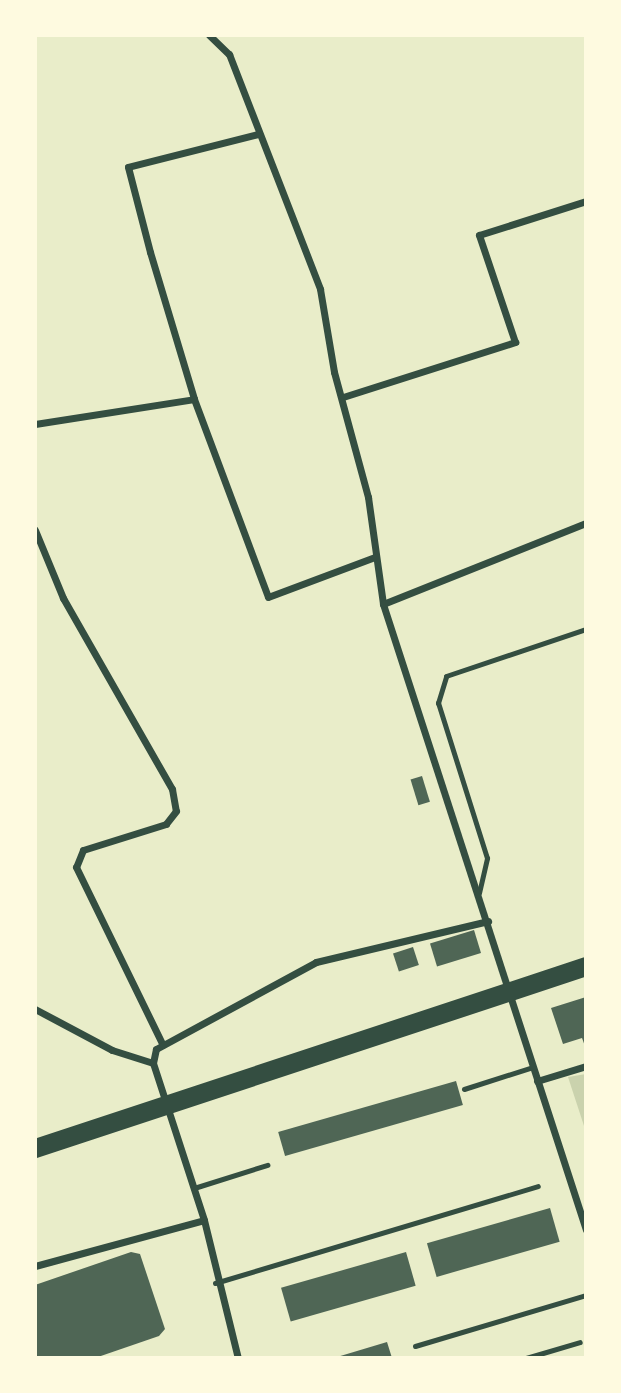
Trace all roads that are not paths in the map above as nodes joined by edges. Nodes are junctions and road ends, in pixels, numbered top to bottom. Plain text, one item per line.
1 (209, 35) edge
2 (258, 134) junction
3 (586, 201) edge
4 (343, 397) junction
5 (194, 399) junction
6 (35, 424) edge
7 (586, 523) edge
8 (35, 530) edge
9 (375, 557) junction
10 (383, 604) junction
11 (586, 629) edge
12 (479, 893) junction
13 (488, 921) junction
14 (586, 966) edge
15 (511, 990) junction
16 (35, 1009) edge
17 (163, 1045) junction
18 (153, 1063) junction
19 (586, 1066) edge
20 (533, 1068) junction
21 (537, 1081) junction
22 (464, 1089) dead end
23 (167, 1104) junction
24 (35, 1148) edge
25 (267, 1165) dead end
26 (538, 1186) dead end
27 (194, 1188) junction
28 (204, 1220) junction
29 (586, 1230) edge
30 (35, 1266) edge
31 (215, 1283) junction
32 (586, 1296) edge
33 (580, 1342) dead end
34 (415, 1346) dead end
35 (238, 1358) edge
36 (526, 1358) edge

1 - 2 street
2 - 4 street
2 - 5 street
3 - 4 street
4 - 9 street
5 - 6 street
5 - 9 street
7 - 10 street
8 - 17 street
9 - 10 street
10 - 12 street
11 - 12 lane
12 - 13 street
13 - 15 street
13 - 17 street
14 - 15 highway
15 - 20 street
15 - 23 highway
16 - 18 street
17 - 18 street
18 - 23 street
19 - 21 street
20 - 21 street
20 - 22 lane
21 - 29 street
23 - 24 highway
23 - 27 street
25 - 27 lane
26 - 31 lane
27 - 28 street
28 - 30 street
28 - 31 street
31 - 35 street
32 - 34 lane
33 - 36 lane

